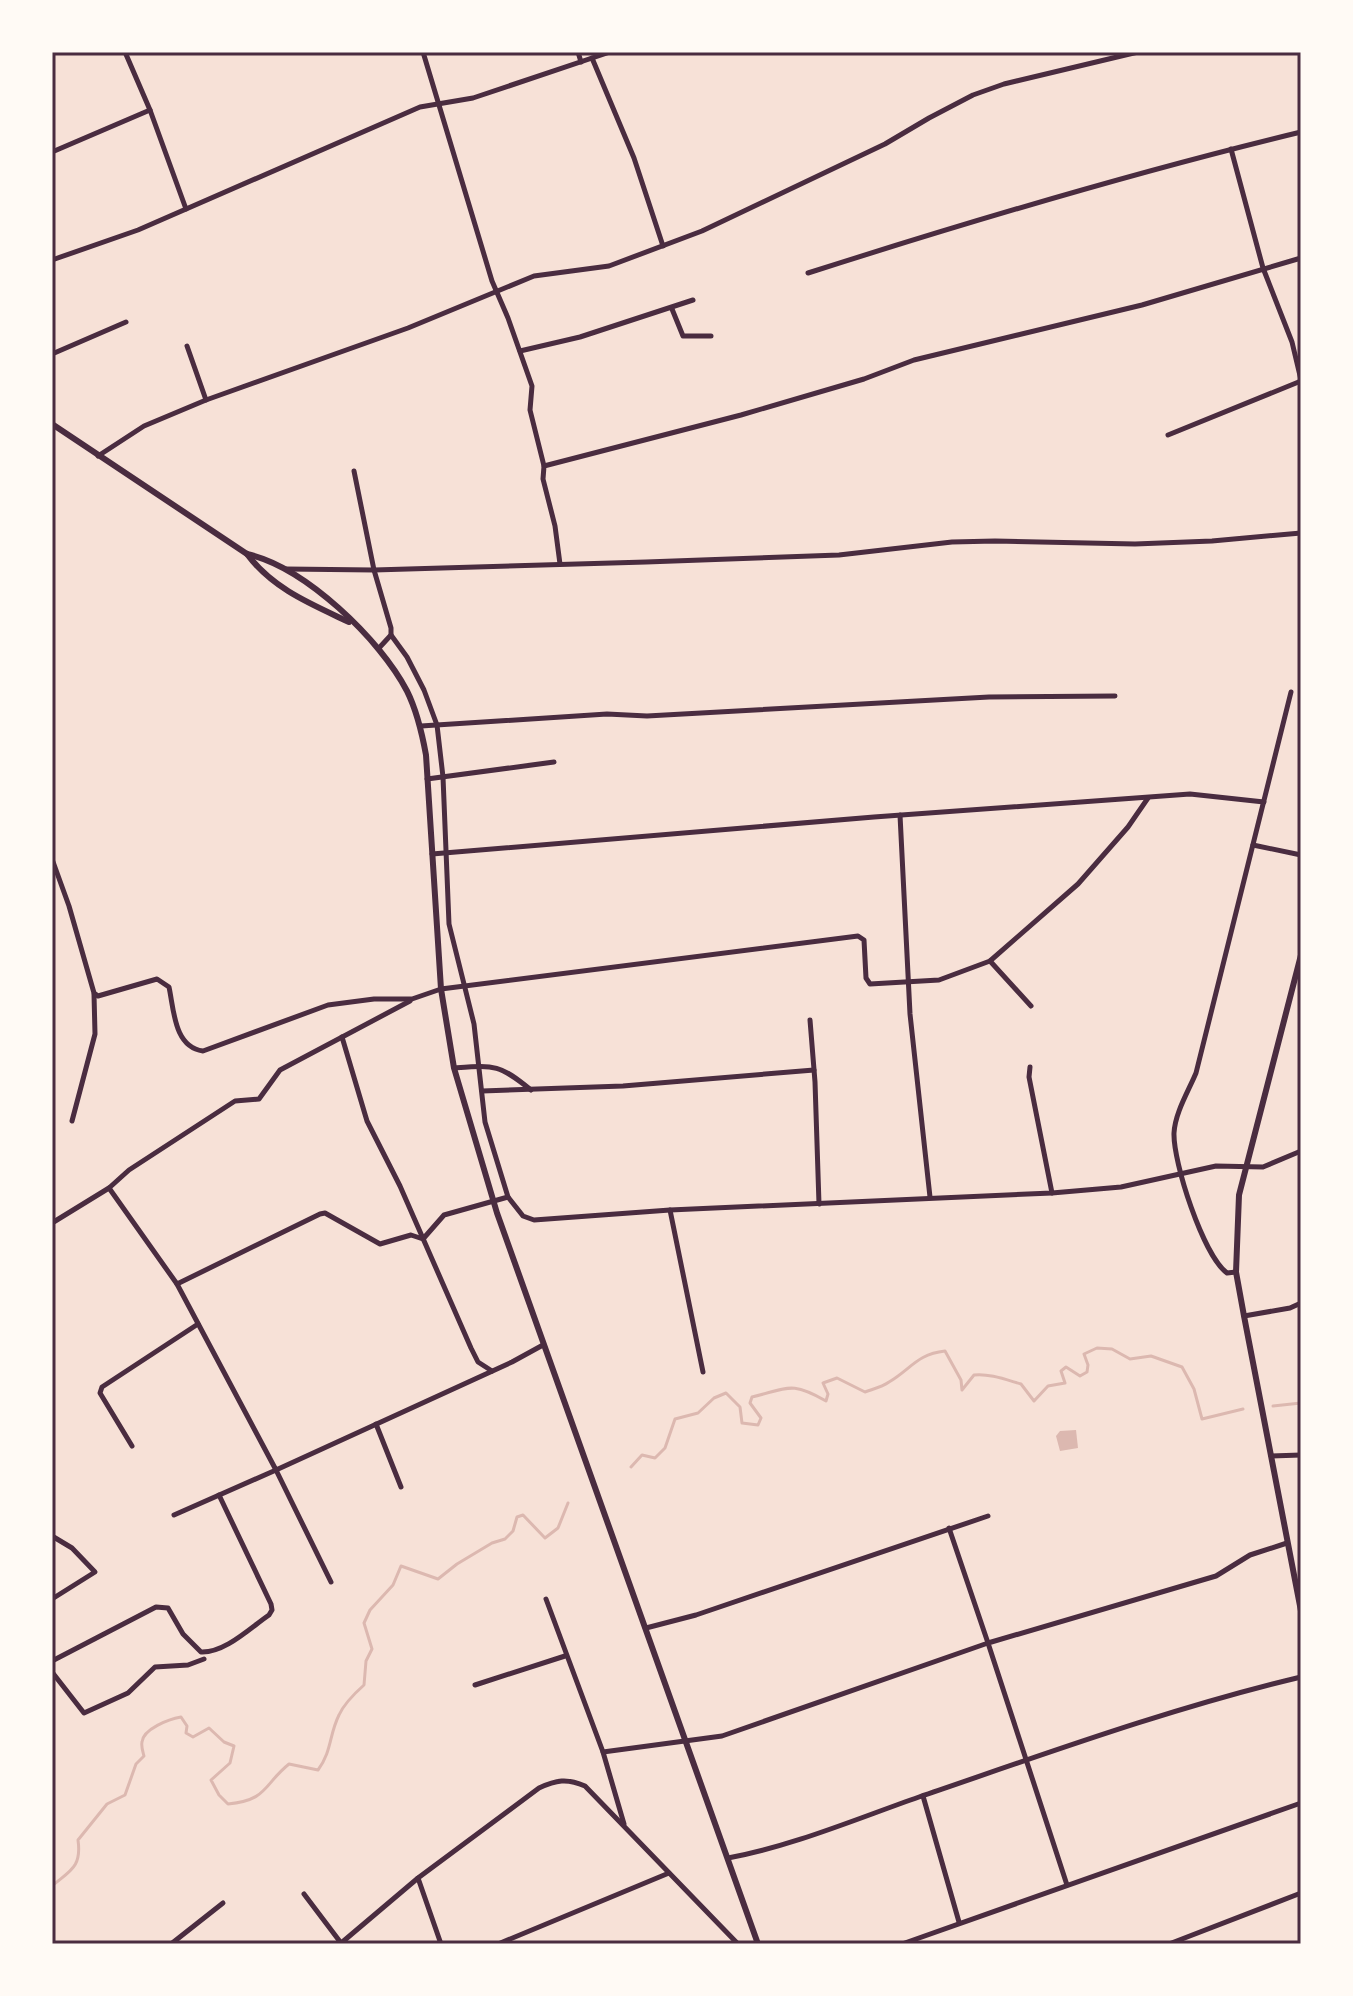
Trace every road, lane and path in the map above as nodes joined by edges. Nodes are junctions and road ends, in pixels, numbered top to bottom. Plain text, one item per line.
1 (125, 52) edge
2 (423, 52) edge
3 (578, 52) edge
4 (610, 52) edge
5 (1138, 52) edge
6 (592, 58) junction
7 (581, 62) junction
8 (440, 105) junction
9 (150, 110) junction
10 (1301, 132) edge
11 (1231, 149) junction
12 (52, 152) edge
13 (186, 209) junction
14 (663, 246) junction
15 (1301, 258) edge
16 (52, 260) edge
17 (1263, 268) junction
18 (808, 273) dead end
19 (496, 291) junction
20 (693, 300) dead end
21 (672, 309) junction
22 (126, 322) dead end
23 (711, 336) dead end
24 (187, 346) dead end
25 (520, 351) junction
26 (52, 354) edge
27 (1301, 380) edge
28 (206, 400) junction
29 (52, 424) edge
30 (1168, 435) dead end
31 (97, 456) junction
32 (544, 466) junction
33 (354, 471) dead end
34 (1301, 533) edge
35 (247, 554) junction
36 (560, 564) junction
37 (285, 569) junction
38 (374, 570) junction
39 (354, 624) junction
40 (391, 635) junction
41 (379, 648) junction
42 (1291, 692) dead end
43 (1115, 696) dead end
44 (437, 725) junction
45 (421, 726) junction
46 (554, 762) dead end
47 (443, 777) junction
48 (427, 779) junction
49 (1148, 798) junction
50 (1264, 802) junction
51 (900, 815) junction
52 (1253, 845) junction
53 (447, 853) junction
54 (431, 854) junction
55 (1301, 855) edge
56 (52, 859) edge
57 (1301, 955) edge
58 (990, 961) junction
59 (908, 983) junction
60 (463, 986) junction
61 (441, 989) junction
62 (94, 993) junction
63 (412, 999) junction
64 (1031, 1006) dead end
65 (810, 1020) dead end
66 (342, 1037) junction
67 (480, 1066) junction
68 (1030, 1067) dead end
69 (454, 1068) junction
70 (814, 1070) junction
71 (482, 1091) junction
72 (532, 1091) junction
73 (72, 1121) dead end
74 (1301, 1151) edge
75 (1245, 1167) junction
76 (1182, 1174) junction
77 (109, 1188) junction
78 (1052, 1193) junction
79 (508, 1197) junction
80 (931, 1197) junction
81 (493, 1201) junction
82 (819, 1204) junction
83 (670, 1210) junction
84 (52, 1223) edge
85 (423, 1239) junction
86 (1236, 1272) junction
87 (177, 1284) junction
88 (1301, 1303) edge
89 (1244, 1316) junction
90 (198, 1324) junction
91 (543, 1345) junction
92 (492, 1371) junction
93 (703, 1372) dead end
94 (376, 1424) junction
95 (132, 1446) dead end
96 (1301, 1455) edge
97 (1271, 1456) junction
98 (276, 1470) junction
99 (401, 1487) dead end
100 (219, 1495) junction
101 (174, 1515) dead end
102 (988, 1516) dead end
103 (949, 1528) junction
104 (52, 1536) edge
105 (1287, 1543) junction
106 (331, 1582) dead end
107 (52, 1599) edge
108 (546, 1599) dead end
109 (1301, 1611) edge
110 (646, 1628) junction
111 (988, 1643) junction
112 (565, 1656) junction
113 (204, 1659) dead end
114 (52, 1661) edge
115 (52, 1672) edge
116 (1301, 1677) edge
117 (475, 1685) dead end
118 (686, 1741) junction
119 (603, 1752) junction
120 (1027, 1760) junction
121 (923, 1795) junction
122 (1301, 1803) edge
123 (625, 1825) junction
124 (728, 1858) junction
125 (669, 1873) junction
126 (418, 1878) junction
127 (1067, 1885) junction
128 (1301, 1893) edge
129 (304, 1894) dead end
130 (223, 1903) dead end
131 (959, 1922) junction
132 (171, 1944) edge
133 (341, 1944) edge
134 (441, 1944) edge
135 (498, 1944) edge
136 (738, 1944) edge
137 (758, 1944) edge
138 (902, 1944) edge
139 (1169, 1944) edge

1 - 9 street
2 - 8 street
3 - 7 street
4 - 6 street
5 - 14 street
6 - 7 street
6 - 14 street
7 - 8 street
8 - 13 street
8 - 19 street
9 - 12 street
9 - 13 street
10 - 11 street
11 - 17 street
11 - 18 street
13 - 16 street
14 - 19 street
15 - 17 street
17 - 27 street
17 - 32 street
19 - 25 street
19 - 28 street
20 - 21 street
21 - 23 street
21 - 25 street
22 - 26 street
24 - 28 street
25 - 32 street
27 - 30 street
28 - 31 street
29 - 31 street
31 - 35 street
32 - 36 street
33 - 38 street
34 - 36 street
35 - 37 street
35 - 39 street
36 - 38 street
37 - 38 street
37 - 39 street
38 - 40 street
39 - 41 street
40 - 41 street
40 - 44 street
41 - 45 street
42 - 50 street
43 - 44 street
44 - 45 street
44 - 47 street
45 - 48 street
46 - 47 street
47 - 48 street
47 - 53 street
48 - 54 street
49 - 50 street
49 - 51 street
49 - 58 street
50 - 52 street
51 - 53 street
51 - 59 street
52 - 55 street
52 - 76 street
53 - 54 street
53 - 60 street
54 - 61 street
56 - 62 street
57 - 75 street
58 - 59 street
58 - 64 street
59 - 60 street
59 - 80 street
60 - 61 street
60 - 67 street
61 - 63 street
61 - 69 street
62 - 63 street
62 - 73 street
63 - 66 street
65 - 70 street
66 - 77 street
66 - 85 street
67 - 69 street
67 - 71 street
67 - 72 street
68 - 78 street
69 - 81 street
70 - 72 street
70 - 82 street
71 - 72 street
71 - 79 street
74 - 75 street
75 - 76 street
75 - 86 street
76 - 78 street
76 - 86 street
77 - 84 street
77 - 87 street
78 - 80 street
79 - 81 street
79 - 83 street
80 - 82 street
81 - 85 street
81 - 91 street
82 - 83 street
83 - 93 street
85 - 87 street
85 - 92 street
86 - 89 street
87 - 90 street
88 - 89 street
89 - 97 street
90 - 95 street
90 - 98 street
91 - 92 street
91 - 110 street
92 - 94 street
94 - 98 street
94 - 99 street
96 - 97 street
97 - 105 street
98 - 100 street
98 - 106 street
100 - 101 street
100 - 114 street
102 - 103 street
103 - 110 street
103 - 111 street
104 - 107 street
105 - 109 street
105 - 111 street
108 - 112 street
110 - 118 street
111 - 118 street
111 - 120 street
112 - 117 street
112 - 119 street
113 - 115 street
116 - 120 street
118 - 119 street
118 - 124 street
119 - 123 street
120 - 121 street
120 - 127 street
121 - 124 street
121 - 131 street
122 - 127 street
123 - 125 street
123 - 126 street
124 - 137 street
125 - 135 street
125 - 136 street
126 - 133 street
126 - 134 street
127 - 131 street
128 - 139 street
129 - 133 street
130 - 132 street
131 - 138 street

